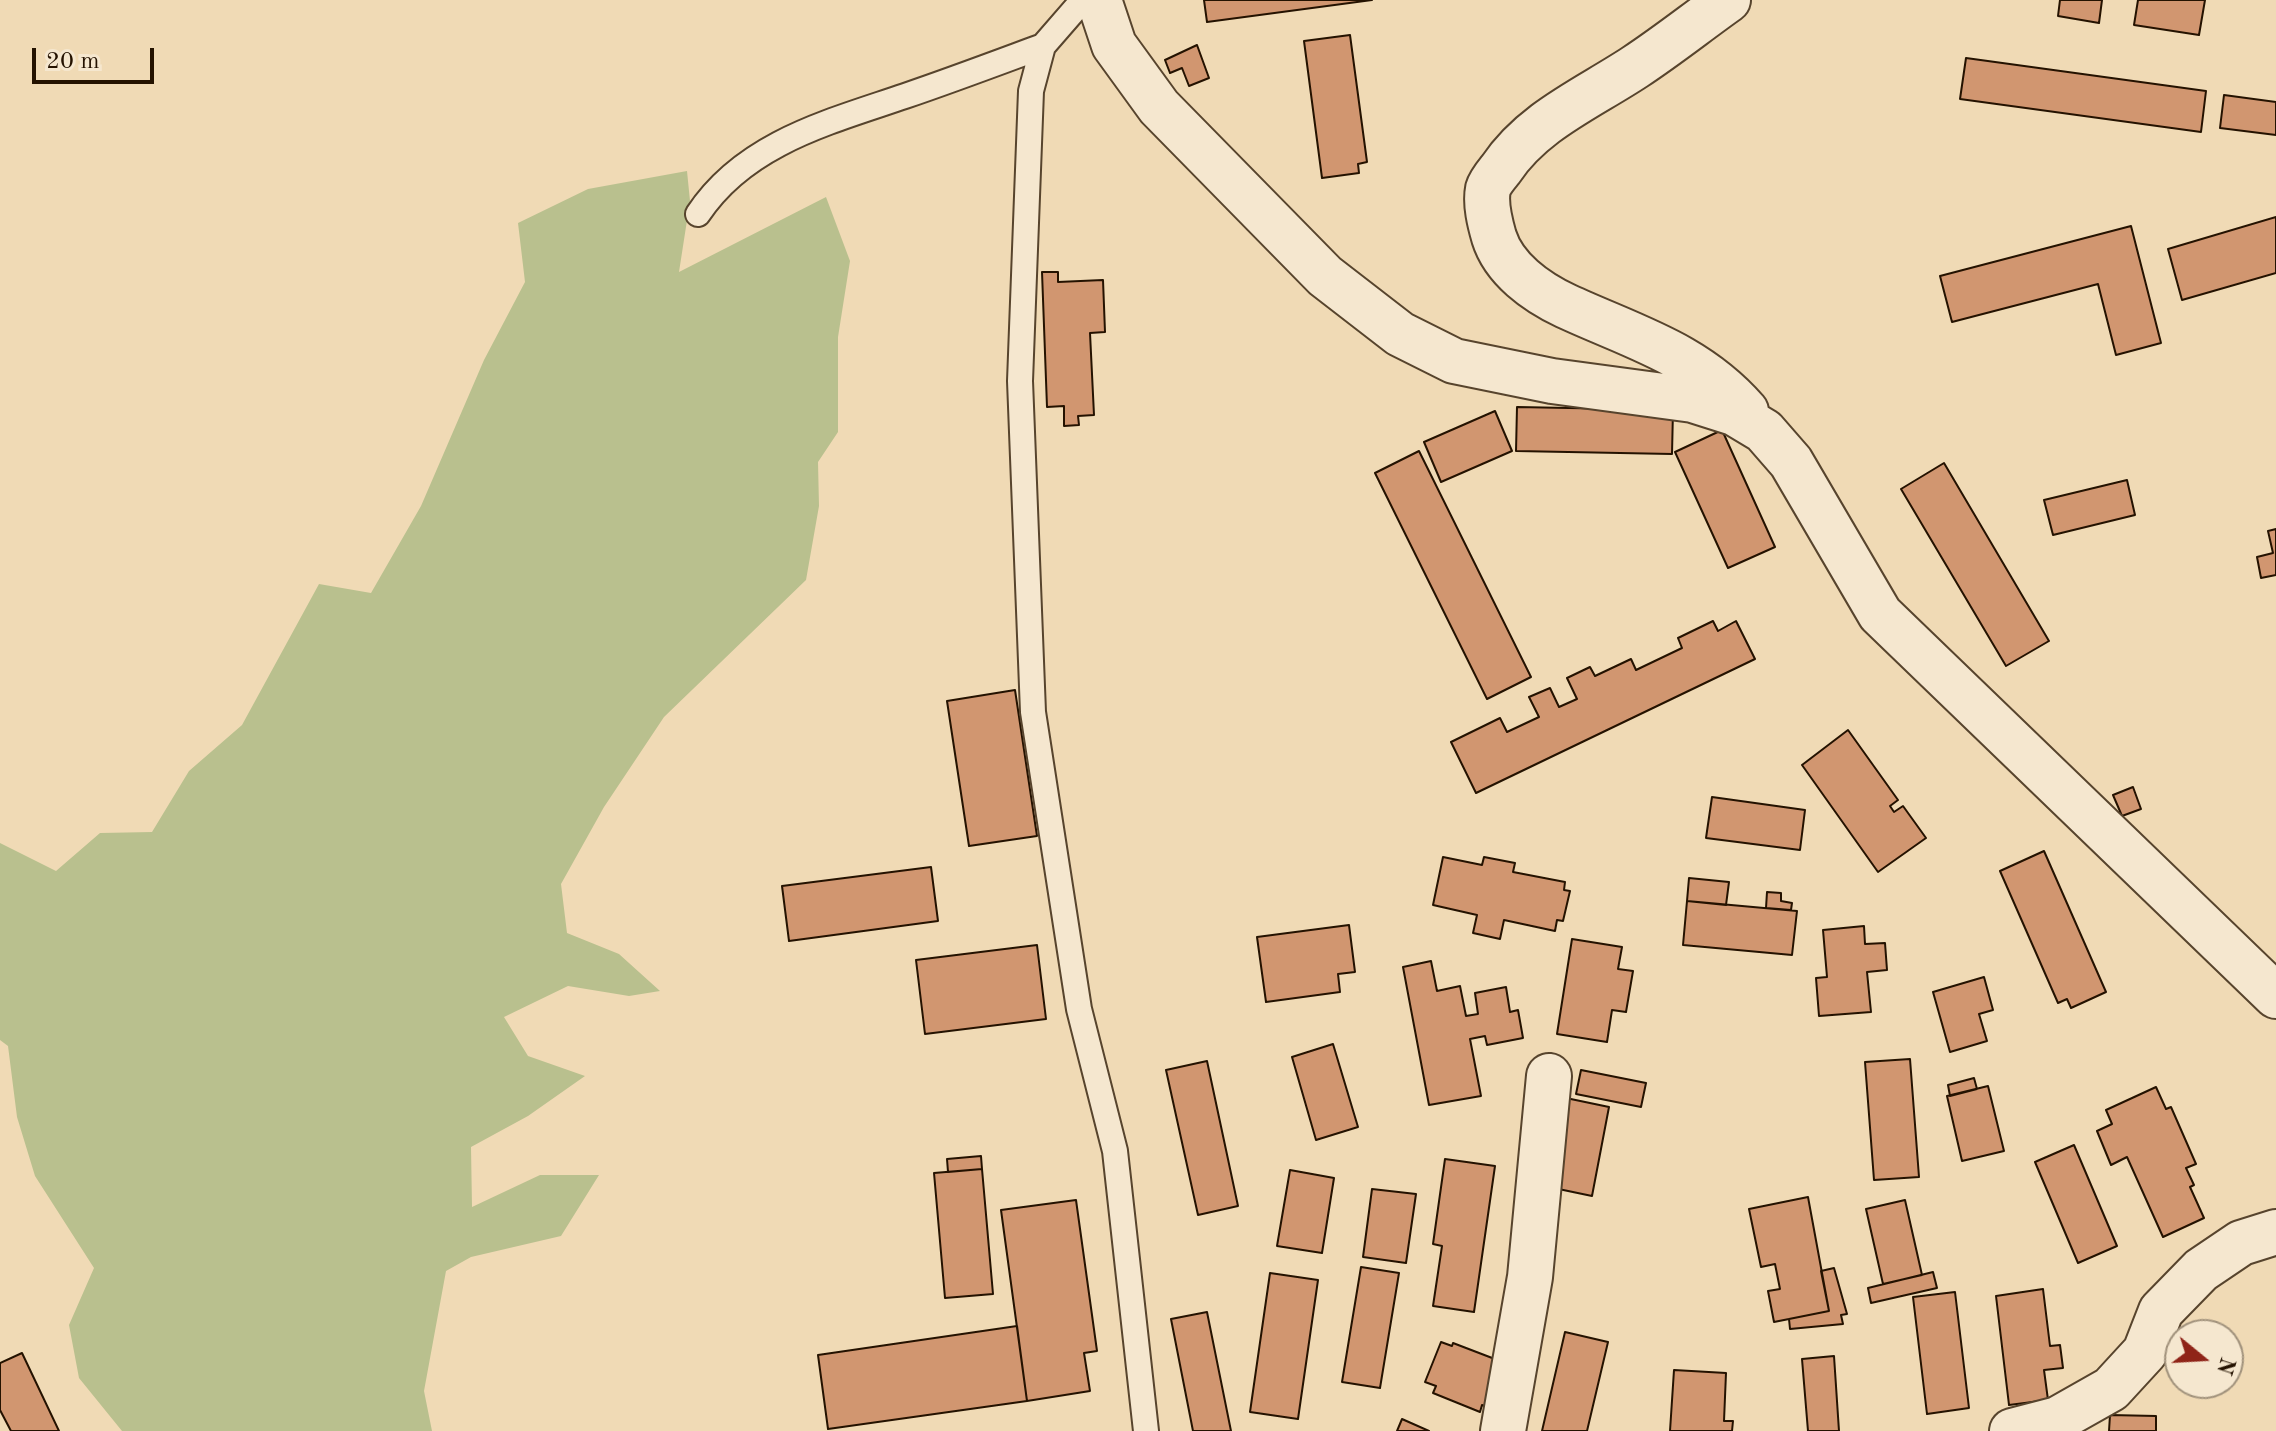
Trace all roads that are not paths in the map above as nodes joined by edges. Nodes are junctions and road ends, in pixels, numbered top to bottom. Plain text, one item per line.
1 (1083, 0) edge
2 (1099, 0) edge
3 (1728, 0) edge
4 (1043, 46) junction
5 (698, 214) dead end
6 (1764, 431) junction
7 (2276, 996) edge
8 (1549, 1076) dead end
9 (2276, 1232) edge
10 (1146, 1431) edge
11 (1503, 1431) edge
12 (2012, 1431) edge

1 - 4 lane
2 - 6 street
3 - 6 street
4 - 5 lane
4 - 10 lane
6 - 7 street
8 - 11 street
9 - 12 street

